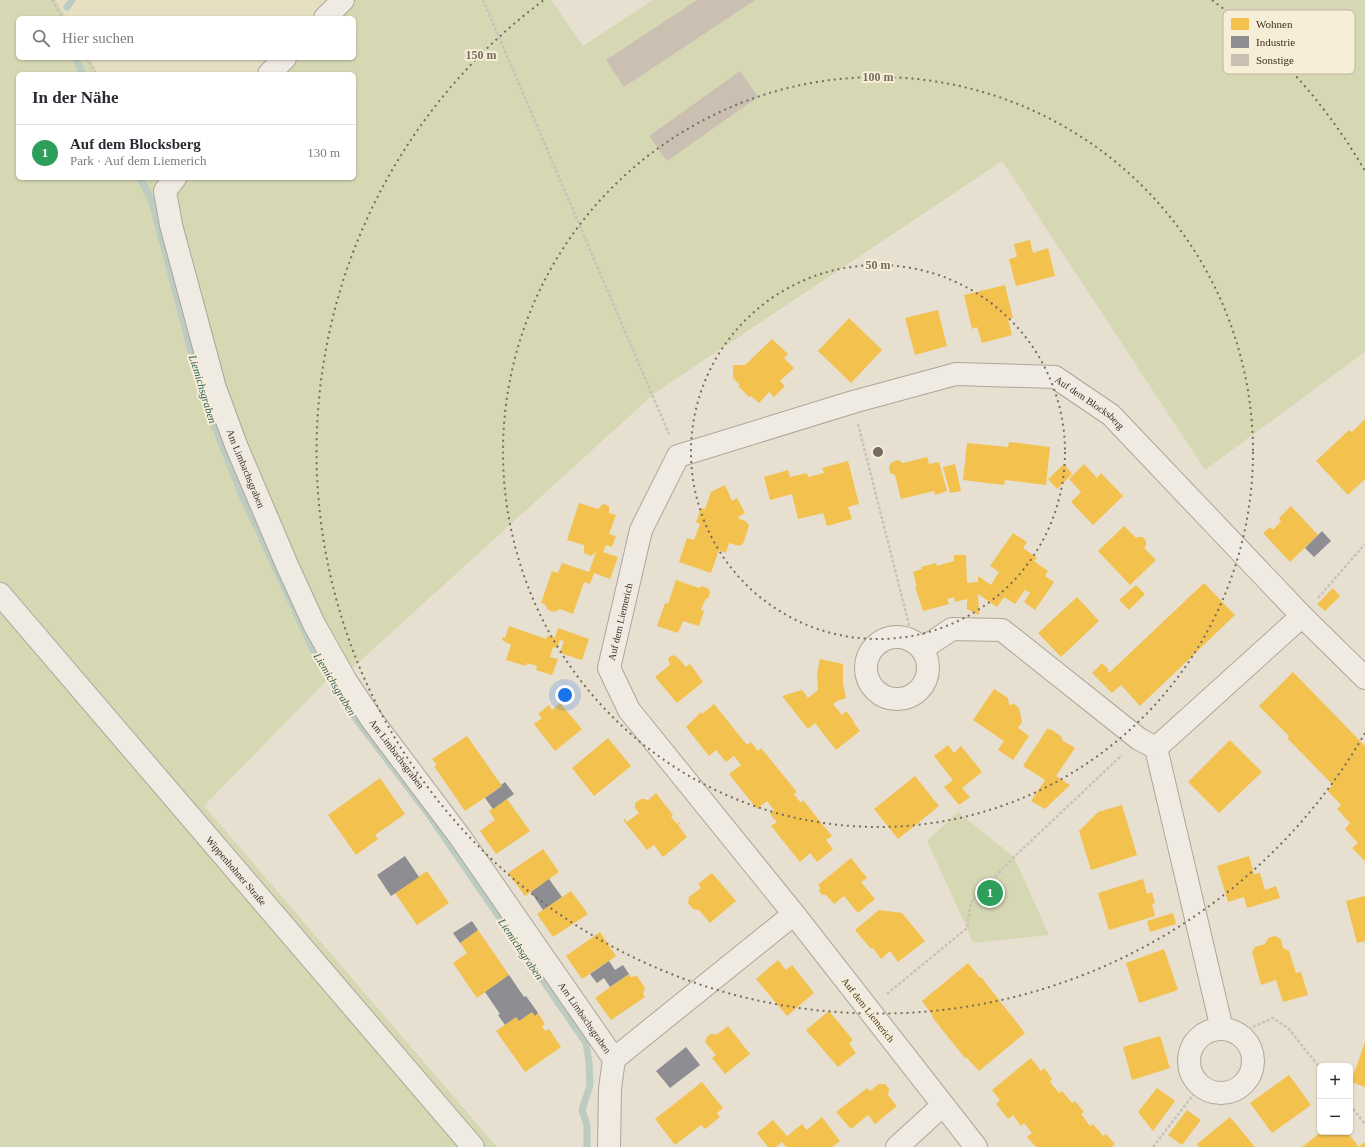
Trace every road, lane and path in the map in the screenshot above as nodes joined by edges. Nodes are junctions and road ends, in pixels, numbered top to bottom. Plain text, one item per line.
1 (52, 0) edge
2 (343, 0) edge
3 (483, 0) edge
4 (62, 16) edge
5 (327, 16) edge
6 (88, 60) edge
7 (283, 60) edge
8 (95, 72) edge
9 (271, 72) edge
10 (173, 180) edge
11 (853, 402) junction
12 (678, 456) junction
13 (1365, 544) edge
14 (0, 594) edge
15 (1302, 616) junction
16 (918, 645) joint
17 (1365, 678) edge
18 (1147, 744) junction
19 (794, 914) junction
20 (868, 1010) junction
21 (1230, 1031) junction
22 (614, 1059) junction
23 (1317, 1064) edge
24 (1200, 1086) junction
25 (943, 1105) junction
26 (1353, 1109) edge
27 (1365, 1124) edge
28 (473, 1147) edge
29 (609, 1147) edge
30 (897, 1147) edge
31 (976, 1147) edge
32 (1154, 1147) edge

1 - 4 path
2 - 5 street
3 - 12 path
6 - 8 path
7 - 9 street
10 - 22 street, Am Limbachsgraben
11 - 12 street, Auf dem Blocksberg
11 - 15 street, Auf dem Blocksberg
11 - 16 path
12 - 19 street, Auf dem Liemerich
13 - 15 path
14 - 28 street, Wippenhohner Straße
15 - 17 street, Auf dem Blocksberg
15 - 18 street
16 - 18 street
18 - 20 path
18 - 21 street
19 - 20 street, Auf dem Liemerich
19 - 22 street
20 - 25 street, Auf dem Liemerich
21 - 23 path
21 - 24 street
21 - 24 street
22 - 29 street, Am Limbachsgraben
24 - 32 path
25 - 30 street
25 - 31 street, Auf dem Liemerich
26 - 27 path

